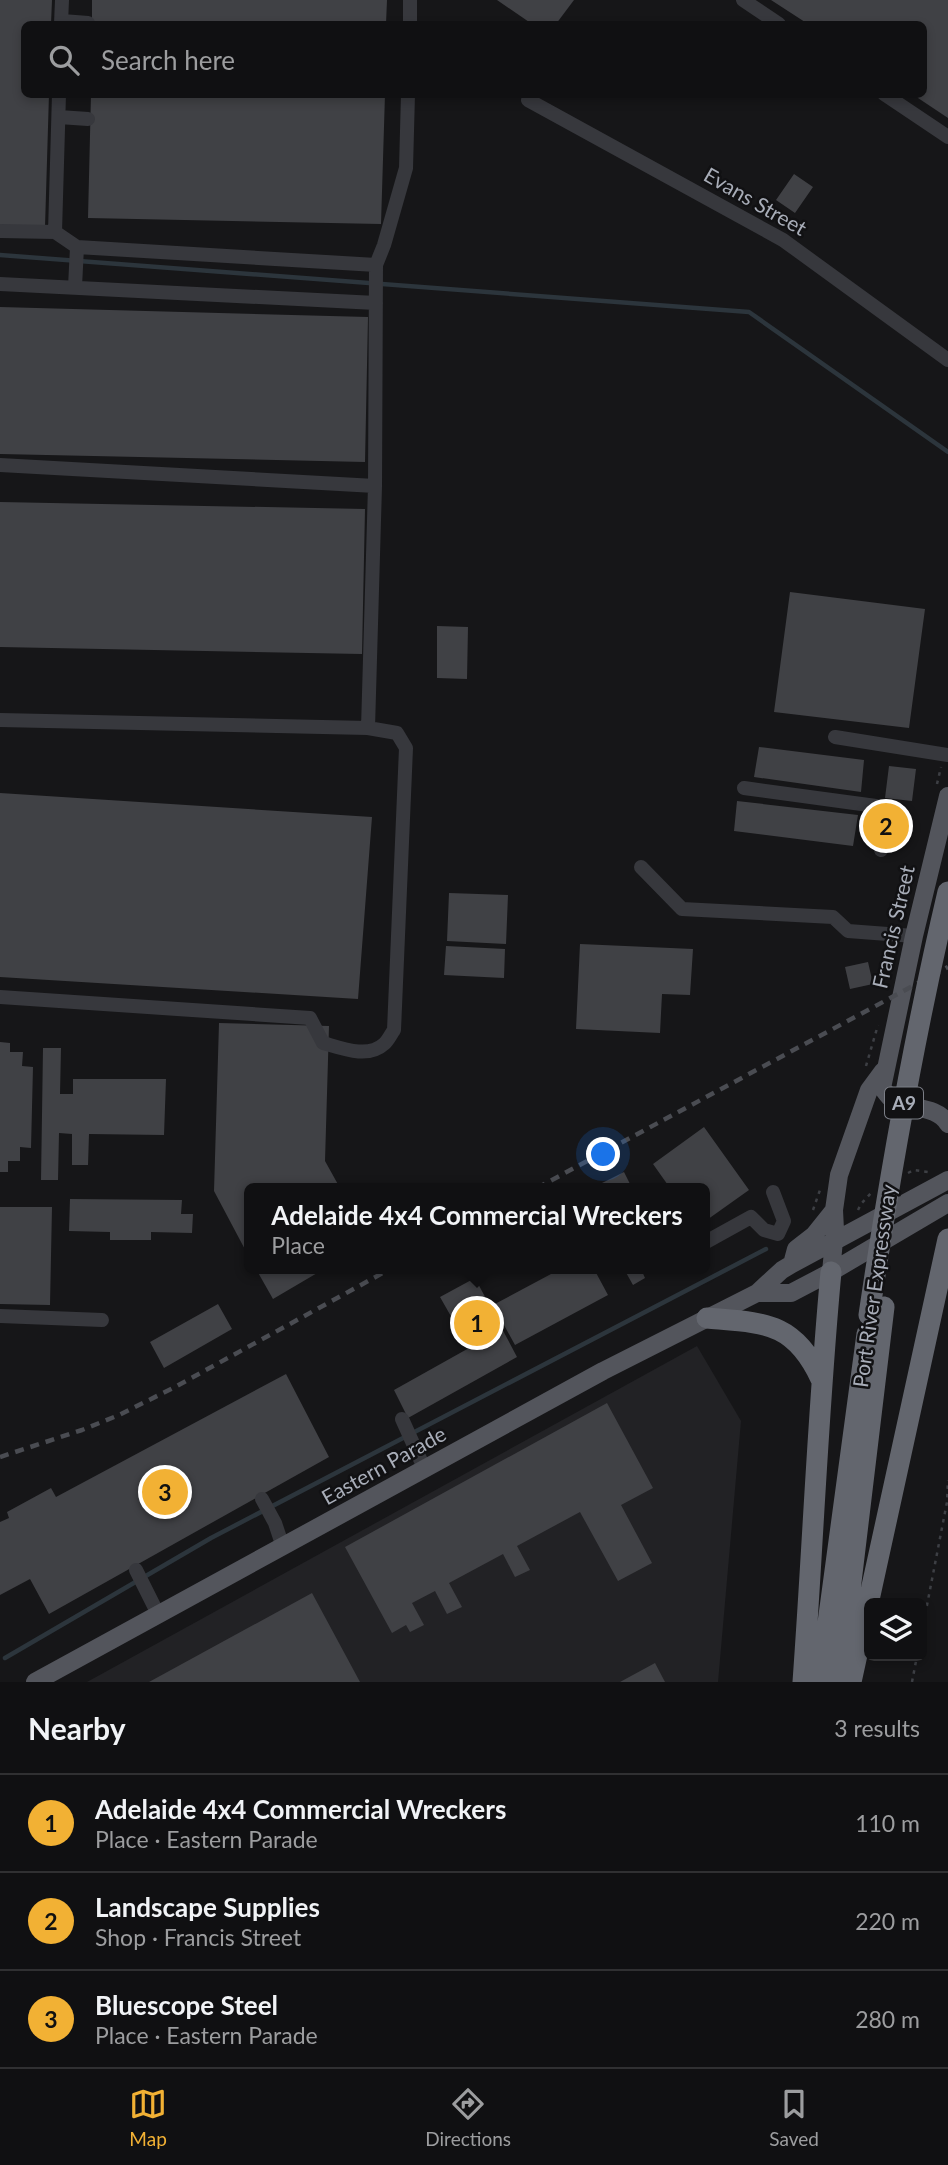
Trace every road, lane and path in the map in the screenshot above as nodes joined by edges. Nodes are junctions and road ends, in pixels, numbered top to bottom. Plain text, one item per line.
1 (62, 0) edge
2 (401, 0) edge
3 (410, 0) edge
4 (743, 0) edge
5 (62, 21) edge
6 (401, 21) edge
7 (410, 21) edge
8 (774, 21) edge
9 (60, 98) edge
10 (400, 98) edge
11 (408, 98) edge
12 (890, 98) edge
13 (528, 100) dead end
14 (59, 117) junction
15 (88, 119) dead end
16 (948, 137) edge
17 (0, 231) edge
18 (55, 232) junction
19 (384, 245) junction
20 (77, 247) junction
21 (376, 265) junction
22 (75, 282) junction
23 (0, 284) edge
24 (376, 303) junction
25 (948, 360) edge
26 (0, 465) edge
27 (375, 486) junction
28 (0, 720) edge
29 (368, 728) junction
30 (835, 737) dead end
31 (946, 755) edge
32 (744, 788) dead end
33 (942, 794) edge
34 (880, 850) dead end
35 (641, 867) dead end
36 (948, 892) edge
37 (914, 936) junction
38 (948, 957) edge
39 (0, 997) edge
40 (878, 1025) dead end
41 (886, 1068) junction
42 (864, 1075) dead end
43 (948, 1124) edge
44 (824, 1180) dead end
45 (948, 1180) edge
46 (773, 1192) dead end
47 (909, 1200) junction
48 (834, 1210) junction
49 (945, 1212) edge
50 (810, 1219) dead end
51 (948, 1239) edge
52 (710, 1240) edge
53 (834, 1241) junction
54 (792, 1264) junction
55 (831, 1272) junction
56 (758, 1293) junction
57 (877, 1311) junction
58 (0, 1316) edge
59 (707, 1318) junction
60 (102, 1320) dead end
61 (821, 1379) junction
62 (402, 1419) dead end
63 (425, 1469) junction
64 (948, 1480) edge
65 (262, 1499) dead end
66 (283, 1547) junction
67 (135, 1570) dead end
68 (927, 1604) edge
69 (158, 1614) junction
70 (916, 1661) edge
71 (35, 1682) edge
72 (803, 1682) edge
73 (820, 1682) edge
74 (839, 1682) edge
75 (851, 1682) edge
76 (912, 1682) edge

1 - 5 lane
2 - 6 lane
3 - 7 lane
4 - 8 lane
9 - 14 lane
10 - 19 lane
11 - 19 lane
12 - 16 lane
13 - 25 lane, Evans Street
14 - 15 lane
14 - 18 lane
17 - 18 lane
18 - 20 lane
19 - 21 lane
20 - 21 lane
20 - 22 lane
21 - 24 lane
22 - 23 lane
22 - 24 lane
24 - 27 lane
26 - 27 lane
27 - 29 lane
28 - 29 lane
29 - 39 lane
30 - 31 lane
31 - 33 path
32 - 34 lane
33 - 37 main road, Francis Street
35 - 37 lane
36 - 57 highway, Port River Expressway / A9, bridge
37 - 41 main road, Francis Street
38 - 57 highway, Port River Expressway / A9
40 - 42 path
41 - 43 main road
41 - 48 main road
44 - 50 path
45 - 47 main road, Eastern Parade
46 - 52 lane
47 - 49 main road
47 - 53 main road, Eastern Parade
48 - 53 main road
48 - 54 main road
49 - 55 main road, Eastern Parade
51 - 75 highway
53 - 54 main road, Eastern Parade
53 - 55 main road
54 - 56 main road, Eastern Parade
55 - 56 main road, Eastern Parade
55 - 61 highway
56 - 59 main road, Eastern Parade
57 - 73 highway, Port River Expressway / A9
57 - 74 highway, Port River Expressway / A9
58 - 60 lane
59 - 61 highway
59 - 63 main road, Eastern Parade
61 - 72 highway
62 - 63 lane
63 - 66 main road, Eastern Parade
64 - 68 path
65 - 66 lane
66 - 69 main road, Eastern Parade
67 - 69 lane
69 - 71 main road, Eastern Parade
70 - 76 path

